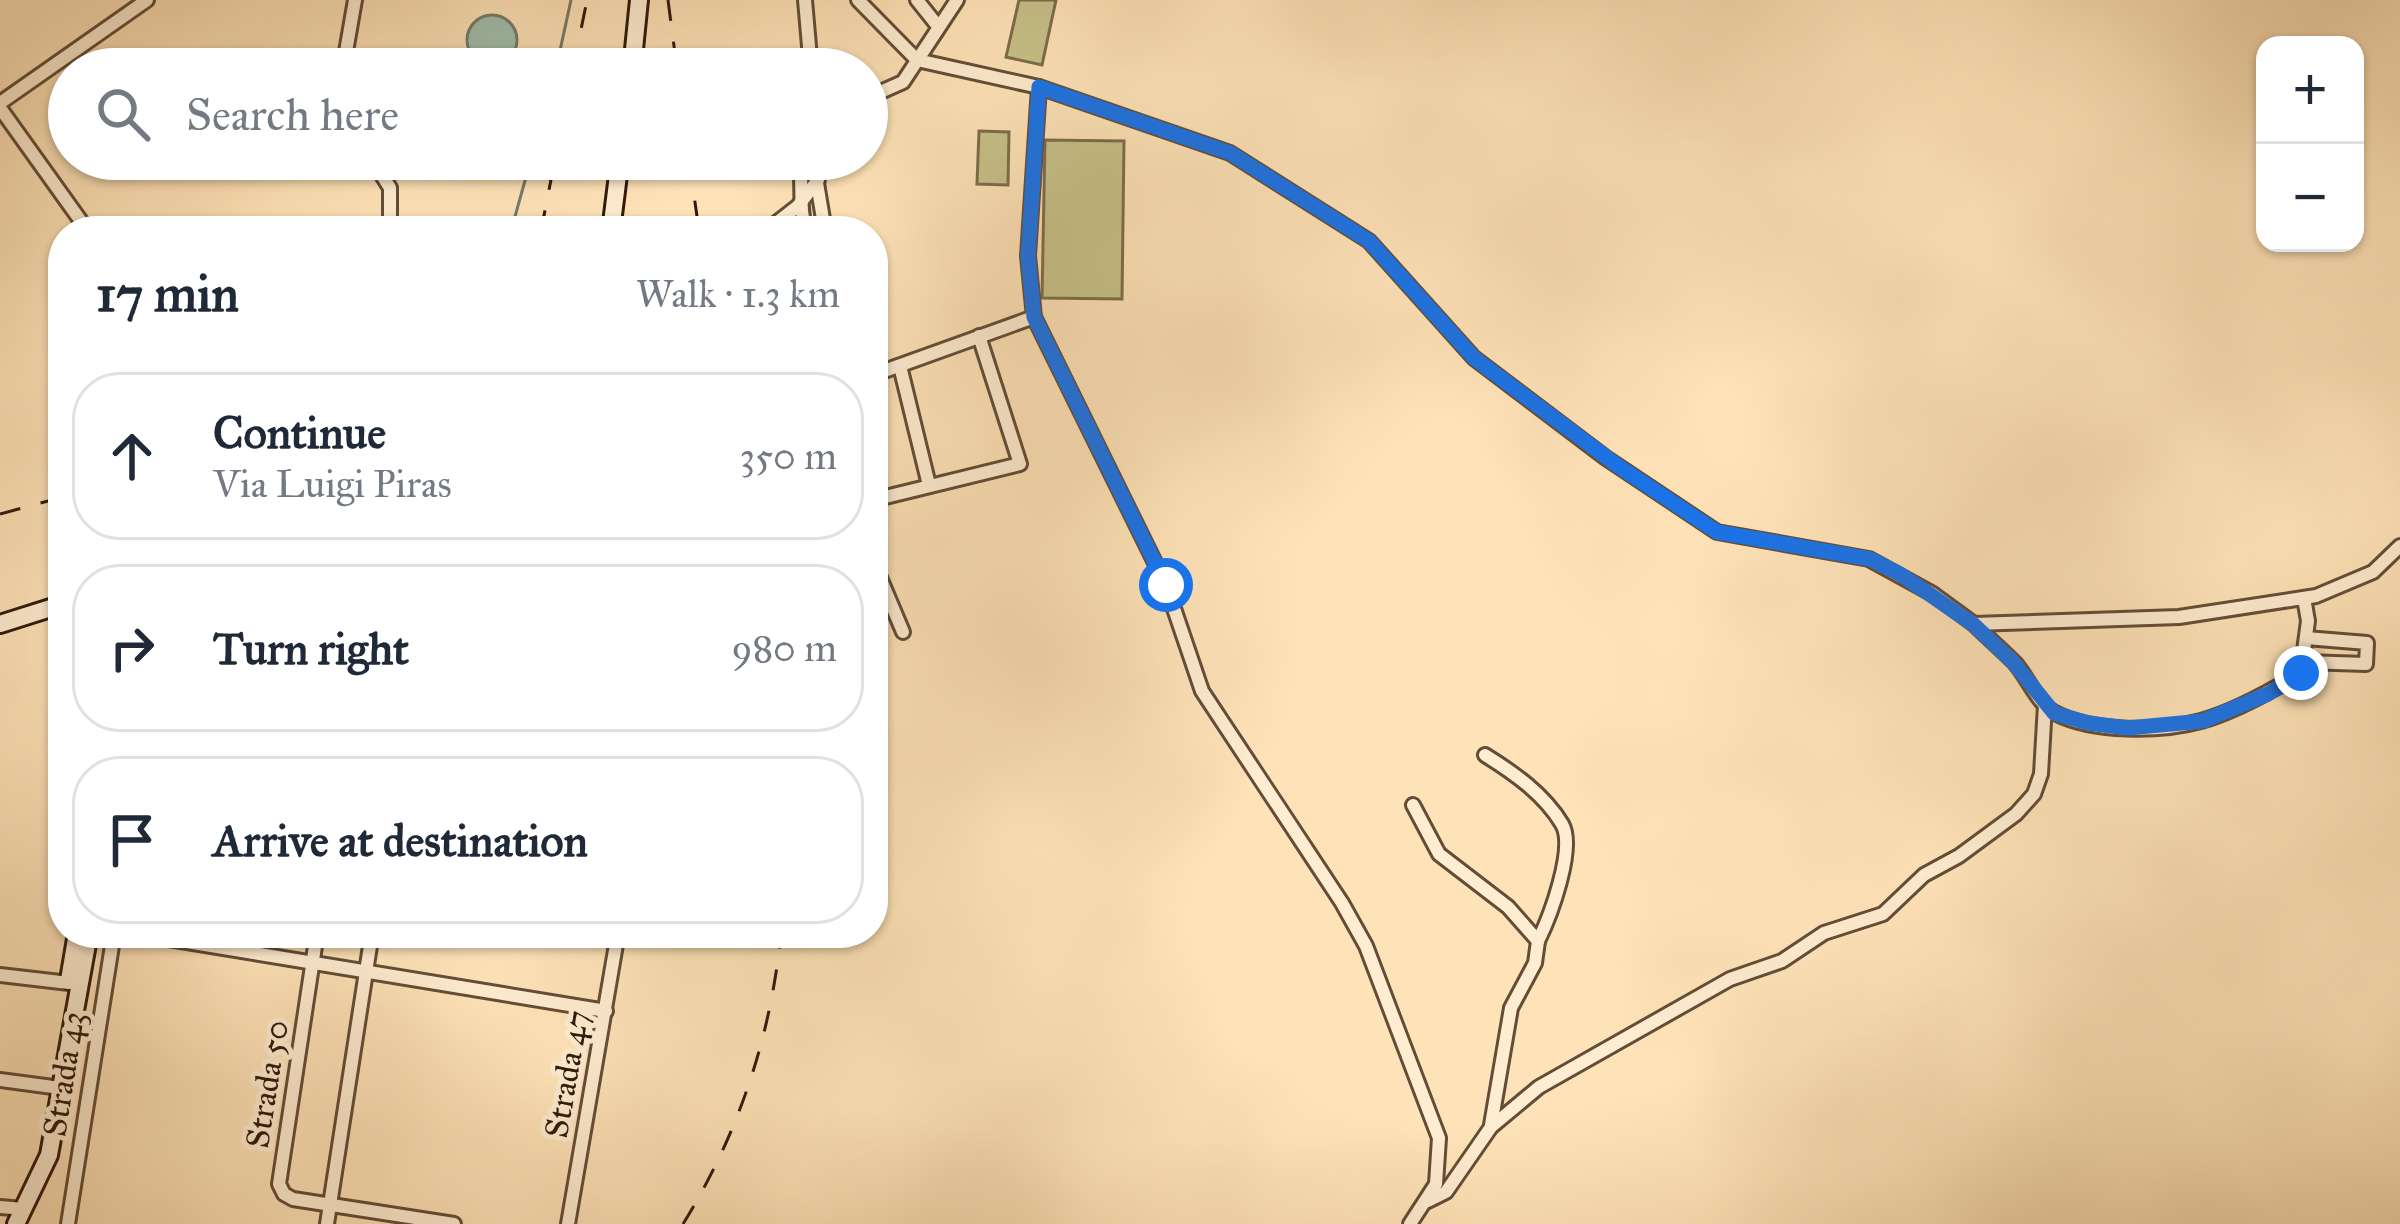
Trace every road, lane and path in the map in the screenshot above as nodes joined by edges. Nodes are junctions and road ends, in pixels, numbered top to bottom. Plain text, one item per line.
1 (147, 0) edge
2 (356, 0) edge
3 (639, 0) edge
4 (805, 0) edge
5 (858, 0) edge
6 (916, 0) edge
7 (957, 0) edge
8 (938, 25) junction
9 (80, 48) edge
10 (347, 48) edge
11 (634, 48) edge
12 (809, 48) edge
13 (917, 60) junction
14 (48, 71) edge
15 (1039, 87) junction
16 (888, 89) edge
17 (0, 106) edge
18 (48, 174) edge
19 (52, 180) edge
20 (386, 180) edge
21 (618, 180) edge
22 (803, 180) edge
23 (818, 180) joint
24 (798, 206) junction
25 (77, 216) edge
26 (390, 216) edge
27 (613, 216) edge
28 (786, 216) edge
29 (801, 216) edge
30 (814, 216) edge
31 (823, 216) edge
32 (1034, 317) junction
33 (979, 337) junction
34 (900, 366) junction
35 (888, 370) edge
36 (929, 484) junction
37 (888, 496) edge
38 (2400, 546) edge
39 (888, 596) edge
40 (2304, 598) junction
41 (48, 609) edge
42 (0, 624) edge
43 (1974, 625) junction
44 (903, 632) dead end
45 (2306, 638) junction
46 (2304, 662) junction
47 (2045, 705) junction
48 (1485, 755) dead end
49 (1413, 805) dead end
50 (1538, 941) junction
51 (74, 948) edge
52 (86, 948) edge
53 (112, 948) edge
54 (225, 948) edge
55 (314, 948) edge
56 (370, 948) edge
57 (616, 948) edge
58 (312, 962) junction
59 (366, 972) junction
60 (0, 975) edge
61 (69, 983) junction
62 (606, 1011) junction
63 (0, 1080) edge
64 (53, 1087) junction
65 (1491, 1126) junction
66 (36, 1182) junction
67 (1427, 1201) junction
68 (330, 1205) junction
69 (0, 1207) edge
70 (20, 1216) edge
71 (68, 1224) edge
72 (327, 1224) edge
73 (454, 1224) edge
74 (568, 1224) edge
75 (1410, 1224) edge

1 - 9 street
2 - 10 street
3 - 11 street
4 - 12 street
5 - 13 street
6 - 8 street
7 - 8 street
8 - 13 street
13 - 15 street
13 - 16 street
14 - 17 street
15 - 32 street
15 - 43 street
17 - 18 street
19 - 25 street
20 - 26 street
21 - 27 street
22 - 24 street
23 - 24 street
23 - 31 street
24 - 28 street
24 - 29 street
24 - 30 street
32 - 33 street
32 - 67 street
33 - 34 street
33 - 36 street
34 - 35 street
34 - 36 street
36 - 37 street
38 - 40 street
39 - 44 street
40 - 43 street
40 - 45 street
41 - 42 street
43 - 47 street
45 - 46 street
45 - 46 street
46 - 47 street
47 - 65 street
48 - 50 street
49 - 50 street
50 - 65 street
51 - 61 street
52 - 66 street
53 - 71 street, Strada 43
54 - 58 street
55 - 58 street, Strada 50
56 - 59 street
57 - 62 street, Strada 47
58 - 59 street
58 - 68 street, Strada 50
59 - 62 street
59 - 68 street
60 - 61 street
61 - 64 street
62 - 74 street, Strada 47
63 - 64 street
64 - 66 street
65 - 67 street
66 - 70 street
67 - 75 street
68 - 72 street
68 - 73 street, Strada 50
69 - 70 street

